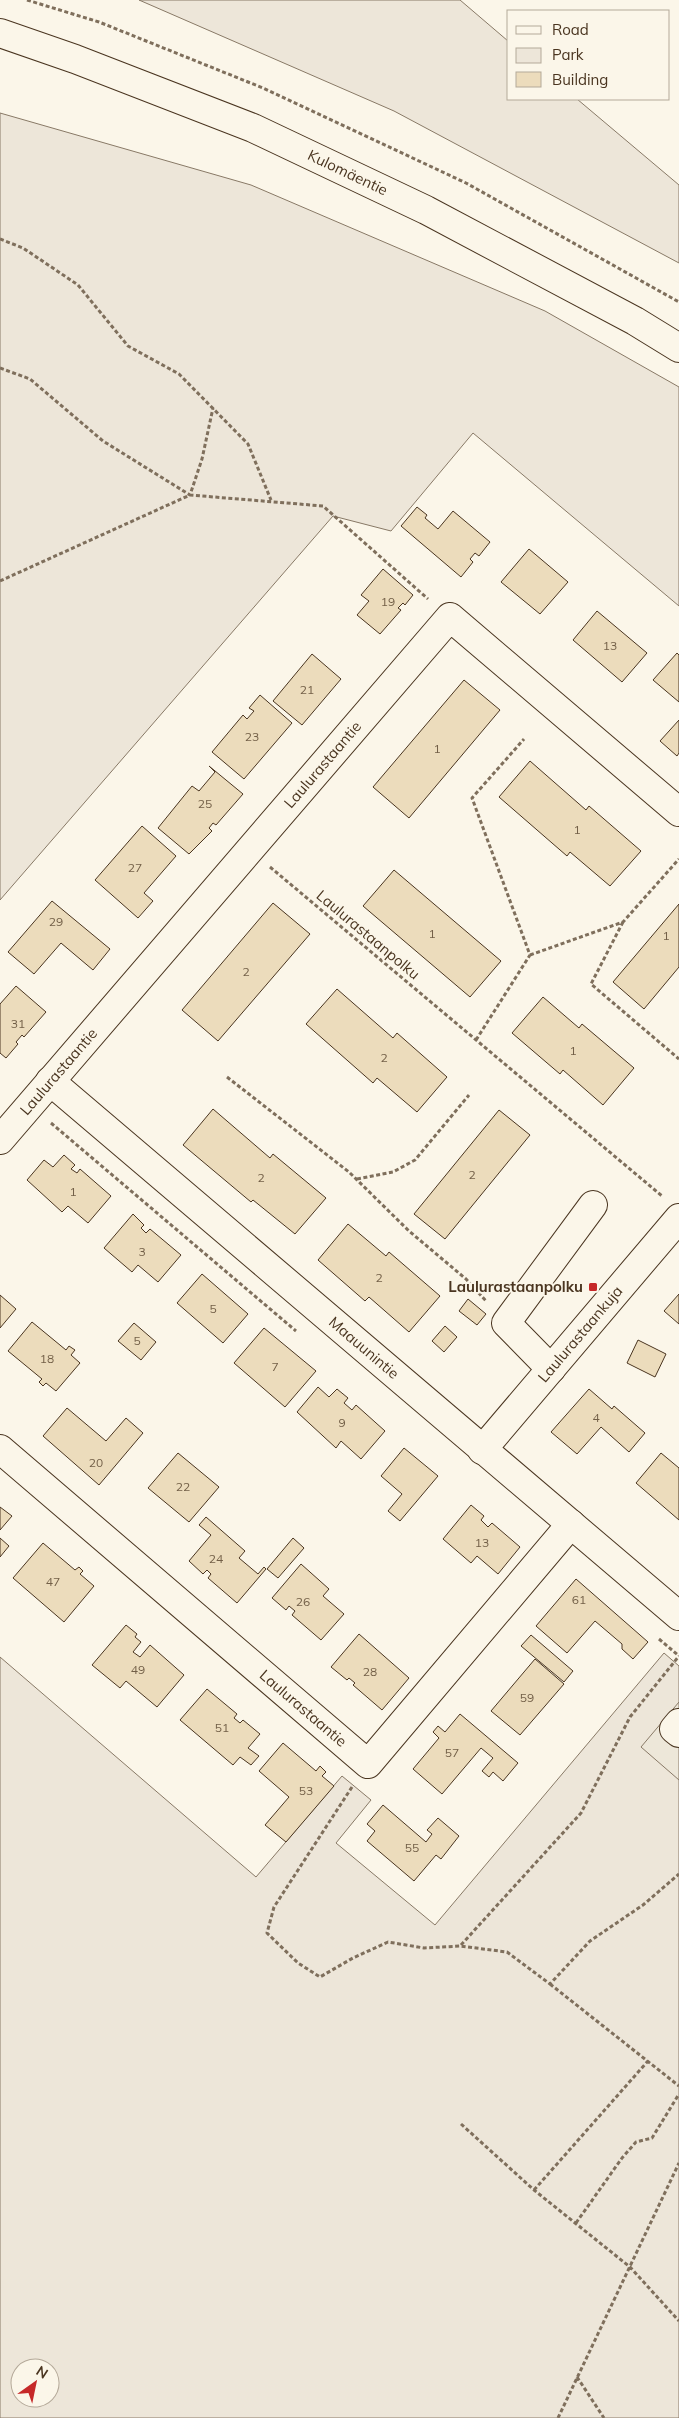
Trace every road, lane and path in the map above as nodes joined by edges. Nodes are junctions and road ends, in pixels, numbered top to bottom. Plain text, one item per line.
1 (27, 0) edge
2 (0, 33) edge
3 (0, 238) edge
4 (679, 302) edge
5 (679, 348) edge
6 (0, 368) edge
7 (213, 408) junction
8 (190, 495) junction
9 (271, 500) junction
10 (0, 581) edge
11 (450, 618) junction
12 (524, 739) dead end
13 (679, 812) edge
14 (248, 850) junction
15 (679, 859) edge
16 (623, 922) junction
17 (530, 955) junction
18 (476, 1040) junction
19 (679, 1059) edge
20 (227, 1077) dead end
21 (50, 1081) junction
22 (469, 1095) dead end
23 (29, 1106) junction
24 (0, 1140) edge
25 (357, 1179) junction
26 (593, 1205) dead end
27 (673, 1209) edge
28 (506, 1323) junction
29 (300, 1334) dead end
30 (551, 1369) junction
31 (0, 1449) edge
32 (482, 1450) junction
33 (571, 1524) junction
34 (679, 1616) edge
35 (656, 1637) dead end
36 (679, 1656) edge
37 (679, 1723) edge
38 (679, 1733) edge
39 (368, 1764) junction
40 (679, 1874) edge
41 (460, 1946) junction
42 (550, 1984) junction
43 (648, 2062) junction
44 (679, 2086) edge
45 (679, 2094) edge
46 (461, 2124) dead end
47 (679, 2163) edge
48 (534, 2190) junction
49 (576, 2224) junction
50 (630, 2267) junction
51 (679, 2322) edge
52 (577, 2377) junction
53 (558, 2418) edge
54 (604, 2418) edge

1 - 4 path
2 - 5 street, Kulomäentie
3 - 7 path
6 - 8 path
7 - 8 path
7 - 9 path
8 - 9 path
8 - 10 path
9 - 11 path
11 - 13 street
11 - 14 street, Laulurastaantie
12 - 17 path
14 - 18 path, Laulurastaanpolku
14 - 21 street, Laulurastaantie
15 - 16 path
16 - 17 path
16 - 19 path
17 - 18 path
18 - 27 path, Laulurastaanpolku
20 - 25 path
21 - 23 street, Laulurastaantie
21 - 32 street, Maauunintie
22 - 25 path
23 - 24 street, Laulurastaantie
23 - 29 path
25 - 28 path
26 - 28 street
27 - 30 street, Laulurastaankuja
28 - 30 street
30 - 32 street, Laulurastaankuja
31 - 39 street, Laulurastaantie
32 - 33 street, Maauunintie
33 - 34 street, Maauunintie
33 - 39 street
35 - 36 path
36 - 41 path
37 - 38 street
39 - 41 path
40 - 42 path
41 - 42 path
42 - 43 path
43 - 44 path
43 - 48 path
45 - 49 path
46 - 48 path
47 - 50 path
48 - 49 path
49 - 50 path
50 - 51 path
50 - 52 path
52 - 53 path
52 - 54 path

